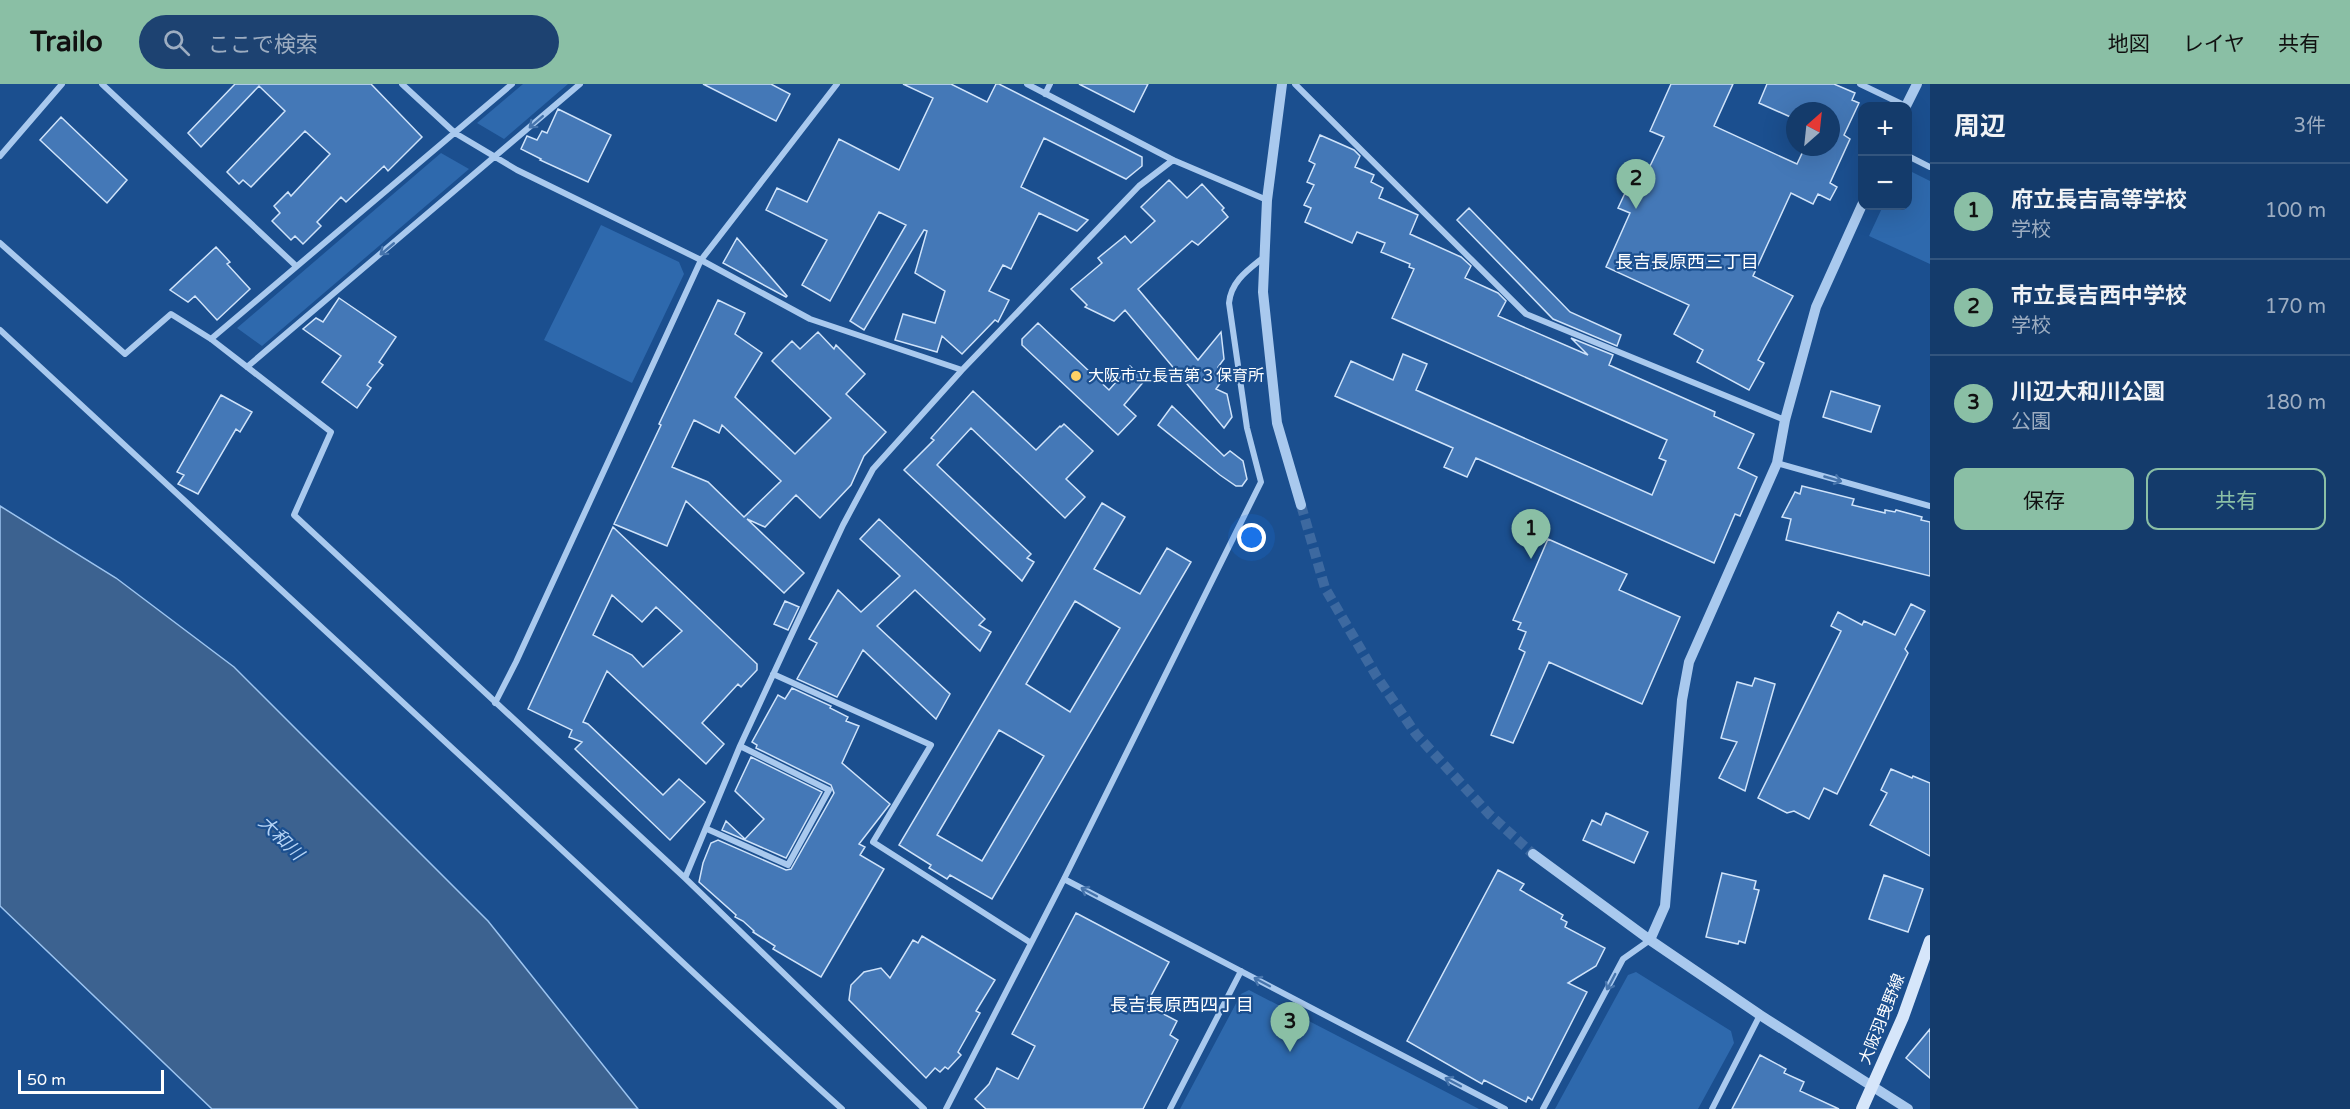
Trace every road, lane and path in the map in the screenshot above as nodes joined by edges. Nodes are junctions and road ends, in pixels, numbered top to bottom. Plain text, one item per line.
1 (62, 84) edge
2 (102, 84) edge
3 (402, 84) edge
4 (512, 84) edge
5 (580, 84) edge
6 (837, 84) edge
7 (1027, 84) edge
8 (1050, 84) edge
9 (1282, 84) edge
10 (1295, 84) edge
11 (1860, 84) edge
12 (1917, 84) edge
13 (1045, 94) junction
14 (1898, 102) edge
15 (1908, 102) edge
16 (455, 133) junction
17 (0, 156) edge
18 (496, 158) junction
19 (1912, 158) edge
20 (1173, 160) junction
21 (1930, 167) edge
22 (1267, 200) junction
23 (1861, 210) edge
24 (0, 243) edge
25 (1264, 258) junction
26 (701, 260) junction
27 (295, 265) junction
28 (0, 330) edge
29 (211, 339) junction
30 (247, 367) junction
31 (962, 370) junction
32 (1785, 420) junction
33 (1777, 463) junction
34 (1301, 505) tunnel mouth
35 (1930, 506) edge
36 (773, 674) junction
37 (495, 703) junction
38 (740, 746) junction
39 (707, 828) junction
40 (1533, 854) tunnel mouth
41 (685, 878) junction
42 (1064, 879) junction
43 (1650, 940) junction
44 (1930, 941) edge
45 (1031, 943) junction
46 (1241, 971) junction
47 (1760, 1015) junction
48 (1872, 1085) junction
49 (842, 1109) edge
50 (924, 1109) edge
51 (946, 1109) edge
52 (1170, 1109) edge
53 (1505, 1109) edge
54 (1544, 1109) edge
55 (1712, 1109) edge
56 (1862, 1109) edge
57 (1908, 1109) edge

1 - 17 street
2 - 27 street
3 - 16 street
4 - 16 street
5 -> 18 street
6 - 26 street
7 - 13 street
8 - 13 street
9 - 22 street
10 - 32 street
11 - 14 street
12 - 15 street
13 - 20 street
16 - 18 street
16 - 27 street
18 - 26 street
18 -> 30 street
19 - 21 street
20 - 22 street
20 - 31 street
22 - 25 street
23 - 32 street
24 - 29 street
25 - 34 street
25 - 42 street
26 - 31 street
26 - 37 street
27 - 29 street
28 - 49 street
29 - 30 street
30 - 37 street
31 - 36 street
32 - 33 street
33 -> 35 street
33 - 43 street
36 - 38 street
36 - 45 street
37 - 41 street
38 - 39 street
38 - 39 street
39 - 41 street
40 - 43 street
41 - 50 street
42 - 45 street
46 -> 42 street
43 - 47 street
43 -> 54 street
44 - 48 main road, 大阪羽曳野線
45 - 51 street
46 - 52 street
53 -> 46 street
47 - 48 street
47 - 55 street
48 - 56 main road, 大阪羽曳野線
48 - 57 street

